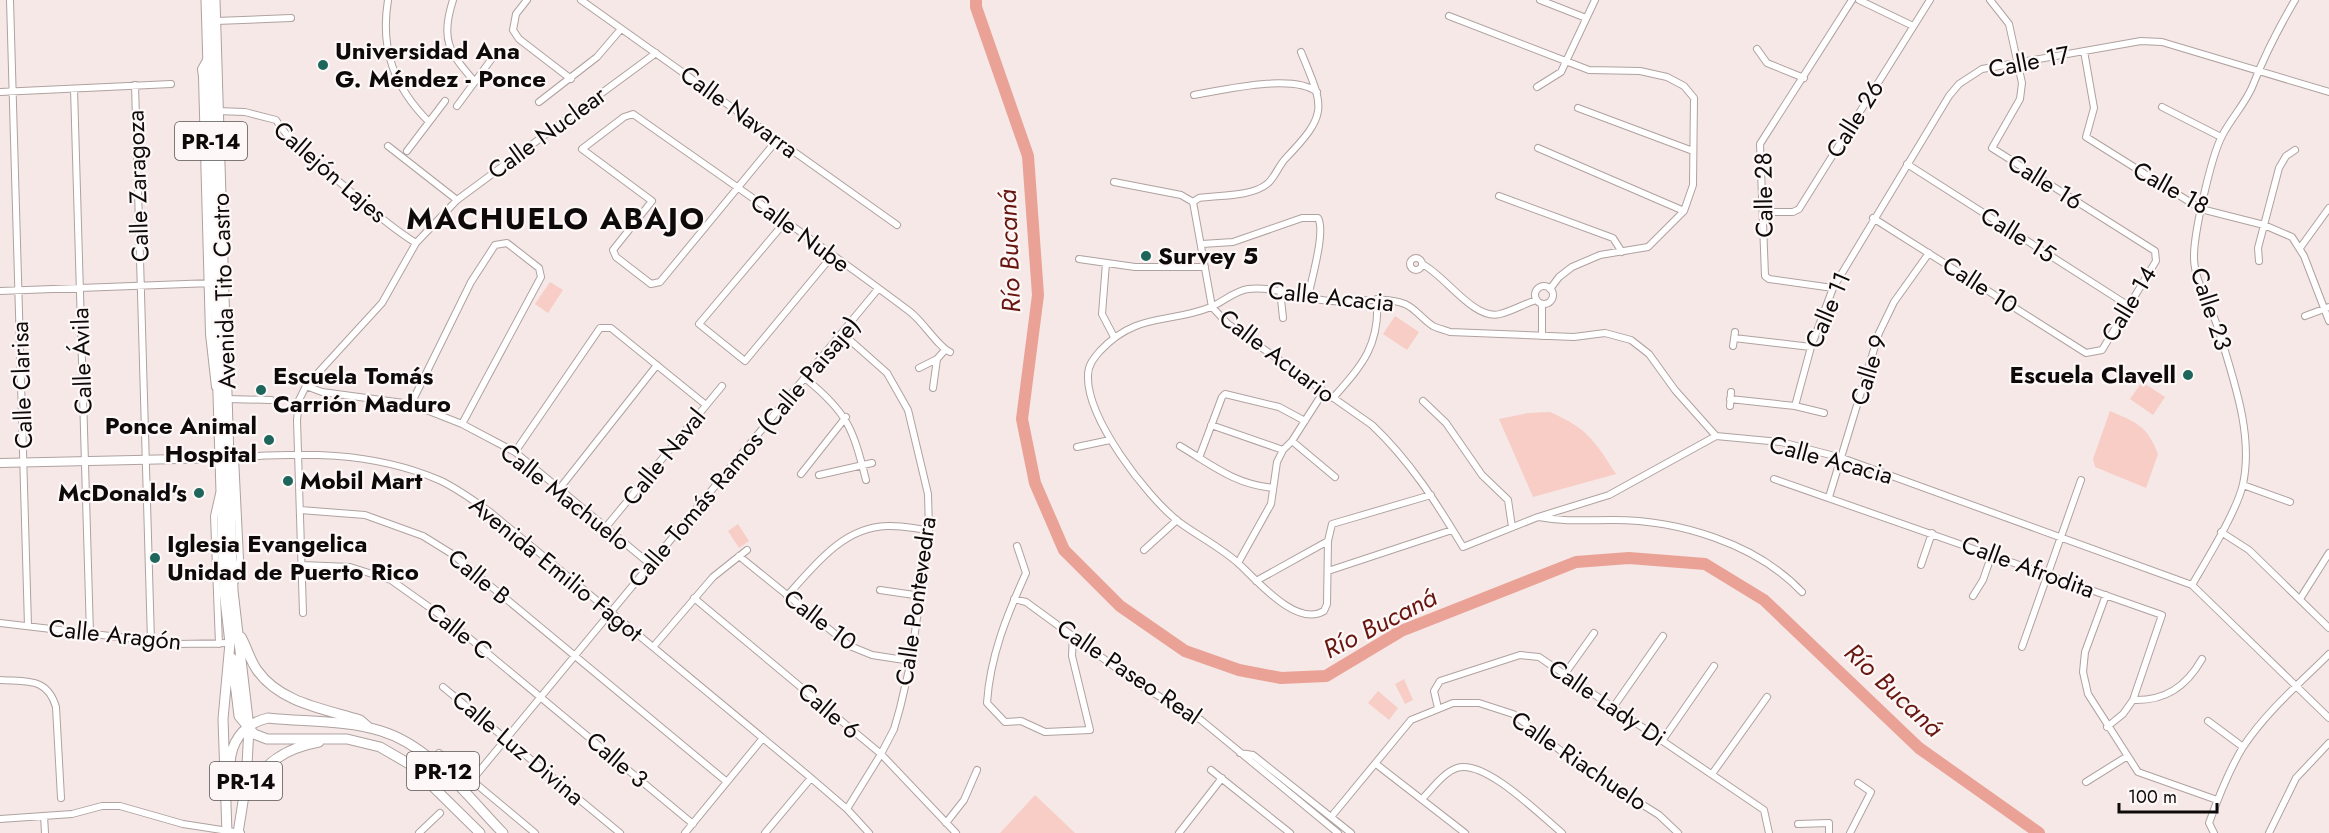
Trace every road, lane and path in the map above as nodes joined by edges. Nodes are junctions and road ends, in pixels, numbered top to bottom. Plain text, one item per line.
1 (10, 0) edge
2 (206, 0) edge
3 (215, 0) edge
4 (388, 0) edge
5 (453, 0) edge
6 (527, 0) edge
7 (581, 0) edge
8 (1540, 0) edge
9 (1595, 0) edge
10 (1852, 0) edge
11 (1859, 0) edge
12 (1930, 0) edge
13 (1990, 0) edge
14 (2295, 0) edge
15 (1449, 16) dead end
16 (291, 18) dead end
17 (1586, 18) junction
18 (216, 21) junction
19 (1913, 26) junction
20 (621, 28) junction
21 (1756, 50) dead end
22 (2084, 51) junction
23 (1301, 52) dead end
24 (656, 53) junction
25 (208, 57) junction
26 (493, 57) dead end
27 (2016, 61) junction
28 (1566, 63) junction
29 (2257, 72) junction
30 (1804, 78) junction
31 (571, 79) junction
32 (475, 82) junction
33 (171, 84) dead end
34 (135, 86) junction
35 (1537, 87) dead end
36 (74, 89) junction
37 (0, 92) edge
38 (13, 92) junction
39 (1317, 92) junction
40 (2329, 92) edge
41 (1194, 95) dead end
42 (445, 101) dead end
43 (539, 102) dead end
44 (457, 106) dead end
45 (2162, 107) dead end
46 (1578, 108) dead end
47 (210, 111) junction
48 (429, 122) junction
49 (2221, 137) junction
50 (777, 140) junction
51 (388, 146) dead end
52 (1538, 148) dead end
53 (2295, 150) dead end
54 (406, 151) dead end
55 (1693, 152) junction
56 (1906, 164) junction
57 (1114, 182) dead end
58 (738, 188) junction
59 (1499, 196) dead end
60 (457, 200) junction
61 (1193, 202) junction
62 (2329, 208) edge
63 (2201, 209) junction
64 (1684, 211) junction
65 (1764, 212) junction
66 (1873, 218) junction
67 (785, 222) junction
68 (897, 225) dead end
69 (2264, 225) junction
70 (416, 243) junction
71 (1202, 244) junction
72 (2148, 247) joint
73 (2300, 248) junction
74 (1622, 252) junction
75 (1929, 253) junction
76 (832, 256) junction
77 (1079, 260) dead end
78 (2259, 261) dead end
79 (1106, 263) junction
80 (1422, 264) dead end
81 (1205, 267) junction
82 (216, 281) junction
83 (141, 287) junction
84 (1833, 288) junction
85 (80, 289) junction
86 (878, 289) junction
87 (1550, 289) junction
88 (1280, 290) junction
89 (0, 291) edge
90 (19, 291) junction
91 (1308, 298) junction
92 (1377, 300) junction
93 (1536, 300) junction
94 (1542, 304) junction
95 (2128, 306) junction
96 (1212, 307) junction
97 (2327, 308) edge
98 (2305, 316) dead end
99 (1283, 318) dead end
100 (2329, 321) edge
101 (843, 334) junction
102 (1542, 336) junction
103 (1114, 337) junction
104 (1734, 339) dead end
105 (1811, 347) junction
106 (2086, 353) joint
107 (937, 359) junction
108 (657, 365) junction
109 (919, 368) dead end
110 (806, 379) junction
111 (306, 386) junction
112 (722, 386) dead end
113 (933, 388) dead end
114 (1324, 391) junction
115 (1333, 398) junction
116 (223, 399) junction
117 (1730, 399) dead end
118 (271, 400) dead end
119 (1423, 401) dead end
120 (411, 404) junction
121 (706, 405) junction
122 (1795, 406) junction
123 (1824, 413) dead end
124 (846, 417) junction
125 (1305, 421) junction
126 (462, 424) junction
127 (1211, 425) junction
128 (1716, 436) junction
129 (1110, 440) junction
130 (1292, 441) junction
131 (1180, 446) dead end
132 (1077, 447) dead end
133 (1283, 450) junction
134 (515, 452) junction
135 (299, 454) junction
136 (228, 458) junction
137 (1199, 458) junction
138 (1842, 458) junction
139 (146, 459) junction
140 (85, 461) junction
141 (0, 463) edge
142 (24, 463) junction
143 (872, 463) dead end
144 (862, 464) junction
145 (801, 474) dead end
146 (819, 475) dead end
147 (1335, 477) dead end
148 (1774, 479) dead end
149 (866, 480) dead end
150 (2081, 480) dead end
151 (2243, 484) junction
152 (221, 488) junction
153 (560, 488) junction
154 (1273, 488) junction
155 (1431, 495) junction
156 (1829, 497) junction
157 (2290, 502) dead end
158 (300, 510) junction
159 (1539, 517) junction
160 (1177, 520) junction
161 (606, 527) junction
162 (1512, 527) junction
163 (929, 530) junction
164 (1452, 530) junction
165 (2221, 532) junction
166 (1932, 533) junction
167 (2062, 537) junction
168 (1328, 541) junction
169 (1017, 546) dead end
170 (747, 550) dead end
171 (1144, 550) dead end
172 (2329, 553) edge
173 (1992, 554) junction
174 (739, 556) junction
175 (1238, 563) junction
176 (650, 564) junction
177 (302, 565) junction
178 (1921, 566) dead end
179 (1328, 571) junction
180 (2049, 574) junction
181 (1256, 581) junction
182 (2192, 585) junction
183 (880, 590) dead end
184 (1802, 592) dead end
185 (2106, 595) junction
186 (787, 596) junction
187 (921, 596) junction
188 (1973, 596) dead end
189 (694, 598) junction
190 (1014, 599) junction
191 (2300, 599) junction
192 (611, 612) junction
193 (303, 613) dead end
194 (0, 623) edge
195 (28, 626) junction
196 (2329, 628) edge
197 (238, 630) junction
198 (90, 633) junction
199 (1594, 633) dead end
200 (1073, 635) junction
201 (1582, 636) dead end
202 (1652, 638) dead end
203 (1589, 640) junction
204 (151, 641) junction
205 (230, 643) junction
206 (219, 644) junction
207 (654, 647) junction
208 (2022, 647) dead end
209 (2329, 654) edge
210 (575, 656) junction
211 (2202, 659) dead end
212 (911, 661) junction
213 (1714, 666) dead end
214 (1564, 675) junction
215 (0, 680) edge
216 (2298, 686) junction
217 (443, 687) dead end
218 (541, 697) junction
219 (1767, 697) dead end
220 (2133, 700) junction
221 (1438, 708) junction
222 (1612, 709) junction
223 (2329, 718) edge
224 (2208, 721) dead end
225 (2108, 727) junction
226 (249, 728) junction
227 (369, 728) junction
228 (333, 737) junction
229 (763, 738) junction
230 (506, 739) junction
231 (1662, 741) junction
232 (2329, 743) edge
233 (2243, 747) junction
234 (439, 753) dead end
235 (1239, 753) junction
236 (881, 754) junction
237 (2126, 757) junction
238 (1376, 764) junction
239 (977, 770) dead end
240 (1211, 770) dead end
241 (1712, 774) junction
242 (811, 778) junction
243 (1222, 778) junction
244 (472, 780) junction
245 (727, 782) junction
246 (2086, 782) dead end
247 (1858, 783) dead end
248 (226, 795) junction
249 (61, 798) dead end
250 (1422, 799) junction
251 (2217, 800) junction
252 (242, 806) junction
253 (847, 809) junction
254 (440, 813) dead end
255 (44, 816) junction
256 (1331, 817) junction
257 (0, 819) edge
258 (946, 823) junction
259 (693, 824) junction
260 (1798, 824) dead end
261 (227, 831) edge
262 (45, 833) edge
263 (239, 833) edge
264 (419, 833) edge
265 (480, 833) edge
266 (503, 833) edge
267 (535, 833) edge
268 (620, 833) edge
269 (685, 833) edge
270 (765, 833) edge
271 (869, 833) edge
272 (956, 833) edge
273 (1179, 833) edge
274 (1290, 833) edge
275 (1338, 833) edge
276 (1351, 833) edge
277 (1465, 833) edge
278 (1562, 833) edge
279 (1678, 833) edge
280 (1769, 833) edge
281 (1829, 833) edge
282 (1850, 833) edge
283 (2214, 833) edge
284 (2269, 833) edge

1 - 38 street, Calle Clarisa
2 - 25 main road, Avenida Tito Castro / PR-14
3 - 18 main road, Avenida Tito Castro / PR-14
4 - 48 street
5 - 32 street
6 - 31 street
7 - 20 street, Calle Navarra
8 - 17 street
9 - 17 street
10 - 30 street, Calle 28
11 - 19 street
12 - 19 street, Calle 26
13 - 27 street
14 - 29 street, Calle 23
15 - 28 street
16 - 18 street
17 - 28 street
18 - 47 main road, Avenida Tito Castro / PR-14
19 - 65 street, Calle 26
20 - 24 street, Calle Navarra
20 - 31 street
21 - 30 street
22 - 27 street, Calle 17
22 - 29 street, Calle 17
22 - 63 street, Calle 18
23 - 39 street
24 - 50 street, Calle Navarra
24 - 60 street, Calle Nuclear
25 - 47 main road, Avenida Tito Castro / PR-14
25 - 47 street
26 - 32 street
27 - 56 street, Calle 17
27 - 72 street, Calle 16
28 - 35 street
28 - 55 street
29 - 40 street, Calle 17
29 - 49 street, Calle 23
30 - 65 street, Calle 28
31 - 43 street
32 - 44 street
33 - 34 street
34 - 36 street
34 - 83 street, Calle Zaragoza
36 - 38 street
36 - 85 street, Calle Ávila
37 - 38 street
38 - 90 street, Calle Clarisa
39 - 41 street
39 - 61 street
42 - 48 street
45 - 49 street
46 - 55 street
47 - 70 street, Callejón Lajes
47 - 82 main road, Avenida Tito Castro / PR-14
47 - 82 street
48 - 54 street
49 - 63 street, Calle 23
50 - 58 street
50 - 68 street, Calle Navarra
51 - 60 street
52 - 64 street
53 - 69 street
55 - 64 street
56 - 66 street, Calle 17
56 - 95 street, Calle 15
57 - 61 street
58 - 58 street, Calle Nube
58 - 67 street, Calle Nube
59 - 74 street
60 - 70 street, Calle Nuclear
61 - 71 street, Calle Acuario
62 - 73 street
63 - 69 street, Calle 18
63 - 151 street, Calle 23
64 - 74 street
65 - 84 street, Calle 28
66 - 75 street, Calle 10
66 - 84 street, Calle 11
67 - 76 street, Calle Nube
67 - 76 street
69 - 73 street, Calle 18
69 - 78 street
70 - 111 street, Calle Nuclear
71 - 81 street, Calle Acuario
71 - 91 street
72 - 95 street, Calle 14
73 - 97 street, Calle 18
74 - 87 street
75 - 106 street, Calle 10
75 - 138 street, Calle 9
76 - 86 street, Calle Nube
77 - 79 street
79 - 81 street
79 - 103 street
80 - 93 street
81 - 96 street, Calle Acuario
82 - 83 street
82 - 116 main road, Avenida Tito Castro / PR-14
82 - 116 street
83 - 85 street, Calle Zaragoza
83 - 139 street, Calle Zaragoza
84 - 105 street, Calle 11
85 - 90 street, Calle Zaragoza
85 - 140 street, Calle Ávila
86 - 101 street, Calle Tomás Ramos (Calle Paisaje)
86 - 107 street, Calle Nube
87 - 93 street
87 - 94 street
88 - 91 street, Calle Acacia
88 - 96 street, Calle Acacia
88 - 99 street
89 - 90 street, Calle Zaragoza
90 - 142 street, Calle Clarisa
91 - 92 street, Calle Acacia
92 - 102 street, Calle Acacia
92 - 115 street
93 - 94 street
94 - 102 street
95 - 106 street, Calle 14
96 - 103 street, Calle Acacia
96 - 114 street, Calle Acuario
97 - 98 street
97 - 100 street, Calle 18
101 - 110 street, Calle Tomás Ramos (Calle Paisaje)
101 - 163 street, Calle Pontevedra
102 - 128 street, Calle Acacia
103 - 129 street, Calle Acacia
104 - 105 street
105 - 122 street, Calle 11
107 - 109 street
107 - 113 street
108 - 121 street
108 - 134 street
108 - 153 street
110 - 124 street
110 - 176 street, Calle Tomás Ramos (Calle Paisaje)
111 - 120 street, Calle Machuelo
111 - 135 street, Calle Nuclear
112 - 121 street, Calle Naval
114 - 115 street, Calle Acuario
114 - 125 street
115 - 155 street, Calle Acuario
116 - 118 street
116 - 136 main road, Avenida Tito Castro / PR-14
117 - 122 street
119 - 162 street
120 - 126 street, Calle Machuelo
120 - 126 street
121 - 161 street, Calle Naval
122 - 123 street
124 - 144 street
124 - 145 street
125 - 127 street
125 - 130 street
126 - 134 street, Calle Machuelo
127 - 133 street
127 - 137 street
128 - 138 street, Calle Acacia
128 - 159 street
129 - 132 street
129 - 160 street, Calle Acacia
130 - 133 street
130 - 147 street
131 - 137 street
133 - 154 street
134 - 153 street, Calle Machuelo
135 - 136 street, Avenida Emilio Fagot
135 - 158 street, Calle Nuclear
135 - 192 street, Avenida Emilio Fagot
136 - 139 street, Avenida Emilio Fagot
136 - 152 main road, Avenida Tito Castro / PR-14
136 - 197 main road, Avenida Tito Castro / PR-14
137 - 154 street
138 - 156 street, Calle 9
138 - 167 street, Calle Acacia
139 - 140 street, Avenida Emilio Fagot
139 - 204 street, Calle Zaragoza
140 - 142 street, Avenida Emilio Fagot
140 - 198 street, Calle Ávila
141 - 142 street, Avenida Emilio Fagot
142 - 195 street, Calle Clarisa
143 - 144 street
144 - 146 street
144 - 149 street
148 - 156 street, Calle Afrodita
150 - 167 street
151 - 157 street
151 - 165 street
152 - 205 main road, Avenida Tito Castro / PR-14
152 - 206 street
153 - 161 street, Calle Machuelo
154 - 175 street
155 - 164 street, Calle Acuario
155 - 168 street
156 - 166 street, Calle Afrodita
158 - 177 street, Calle Nuclear
158 - 210 street, Calle B
159 - 162 street
159 - 184 street
160 - 171 street
160 - 175 street, Calle Acacia
161 - 176 street, Calle Machuelo
162 - 164 street, Calle Acuario
163 - 186 street
163 - 187 street, Calle Pontevedra
164 - 179 street
165 - 182 street
165 - 191 street
166 - 173 street, Calle Afrodita
166 - 178 street
167 - 180 street
167 - 182 street, Calle Acacia
168 - 179 street
168 - 181 street
169 - 190 street
170 - 174 street
172 - 191 street
173 - 180 street, Calle Afrodita
173 - 188 street
174 - 186 street, Calle 10
174 - 189 street
175 - 181 street, Calle Acacia
176 - 192 street, Calle Tomás Ramos (Calle Paisaje)
177 - 193 street, Calle Nuclear
177 - 218 street, Calle C
179 - 181 street, Calle Acacia
180 - 185 street, Calle Afrodita
180 - 208 street
182 - 216 street, Calle Acacia
183 - 187 street
185 - 220 street, Calle Afrodita
185 - 225 street
186 - 212 street, Calle 10
187 - 212 street, Calle Pontevedra
189 - 207 street
189 - 236 street, Calle 6
190 - 200 street, Calle Paseo Real
190 - 200 street
191 - 196 street
192 - 207 street, Avenida Emilio Fagot
192 - 210 street, Calle Tomás Ramos (Calle Paisaje)
194 - 195 street, Calle Aragón
195 - 198 street, Calle Aragón
197 - 226 main road, Avenida Tito Castro / PR-14
197 - 227 main road
198 - 204 street, Calle Aragón
199 - 203 street
200 - 235 street, Calle Paseo Real
201 - 203 street
202 - 222 street
203 - 214 street
204 - 206 street, Calle Aragón
205 - 206 street, Calle Aragón
205 - 226 main road
205 - 248 main road, Avenida Tito Castro / PR-14
207 - 229 street, Avenida Emilio Fagot
209 - 216 street
210 - 218 street, Calle Tomás Ramos (Calle Paisaje)
210 - 245 street, Calle B
211 - 220 street
212 - 236 street, Calle Pontevedra
213 - 231 street
214 - 221 street, Calle Lady Di
214 - 222 street, Calle Lady Di
215 - 249 street
216 - 223 street, Calle Acacia
216 - 233 street
217 - 230 street, Calle Luz Divina
218 - 230 street, Calle Tomás Ramos (Calle Paisaje)
218 - 259 street, Calle 3
219 - 241 street
220 - 225 street, Calle Afrodita
221 - 238 street, Calle Riachuelo
221 - 279 street, Calle Riachuelo
222 - 231 street, Calle Lady Di
224 - 233 street
225 - 237 street
226 - 227 main road, PR-12
226 - 228 main road, PR-12
226 - 248 main road
226 - 252 main road, Avenida Tito Castro / PR-14
227 - 266 main road, PR-12
228 - 252 main road
228 - 265 main road, PR-12
229 - 242 street, Avenida Emilio Fagot
229 - 245 street
230 - 244 street, Calle Tomás Ramos (Calle Paisaje)
230 - 268 street, Calle Luz Divina
231 - 241 street, Calle Lady Di
232 - 284 street
233 - 251 street
234 - 244 street
235 - 256 street, Calle Paseo Real
235 - 275 street, Calle Paseo Real
236 - 253 street, Calle Pontevedra
236 - 258 street, Calle 6
237 - 246 street
237 - 251 street
238 - 250 street
238 - 256 street, Calle Riachuelo
239 - 258 street
240 - 243 street
241 - 280 street, Calle Lady Di
242 - 253 street, Avenida Emilio Fagot
242 - 270 street
243 - 273 street
243 - 274 street
244 - 267 street
245 - 259 street
247 - 282 street
248 - 261 main road, Avenida Tito Castro / PR-14
250 - 277 street
250 - 278 street
251 - 283 street
252 - 263 main road, Avenida Tito Castro / PR-14
253 - 271 street, Avenida Emilio Fagot
254 - 264 street
255 - 257 street
255 - 261 street
255 - 262 street
256 - 276 street, Calle Paseo Real
258 - 272 street, Calle 6
259 - 269 street
260 - 281 street
261 - 263 street

